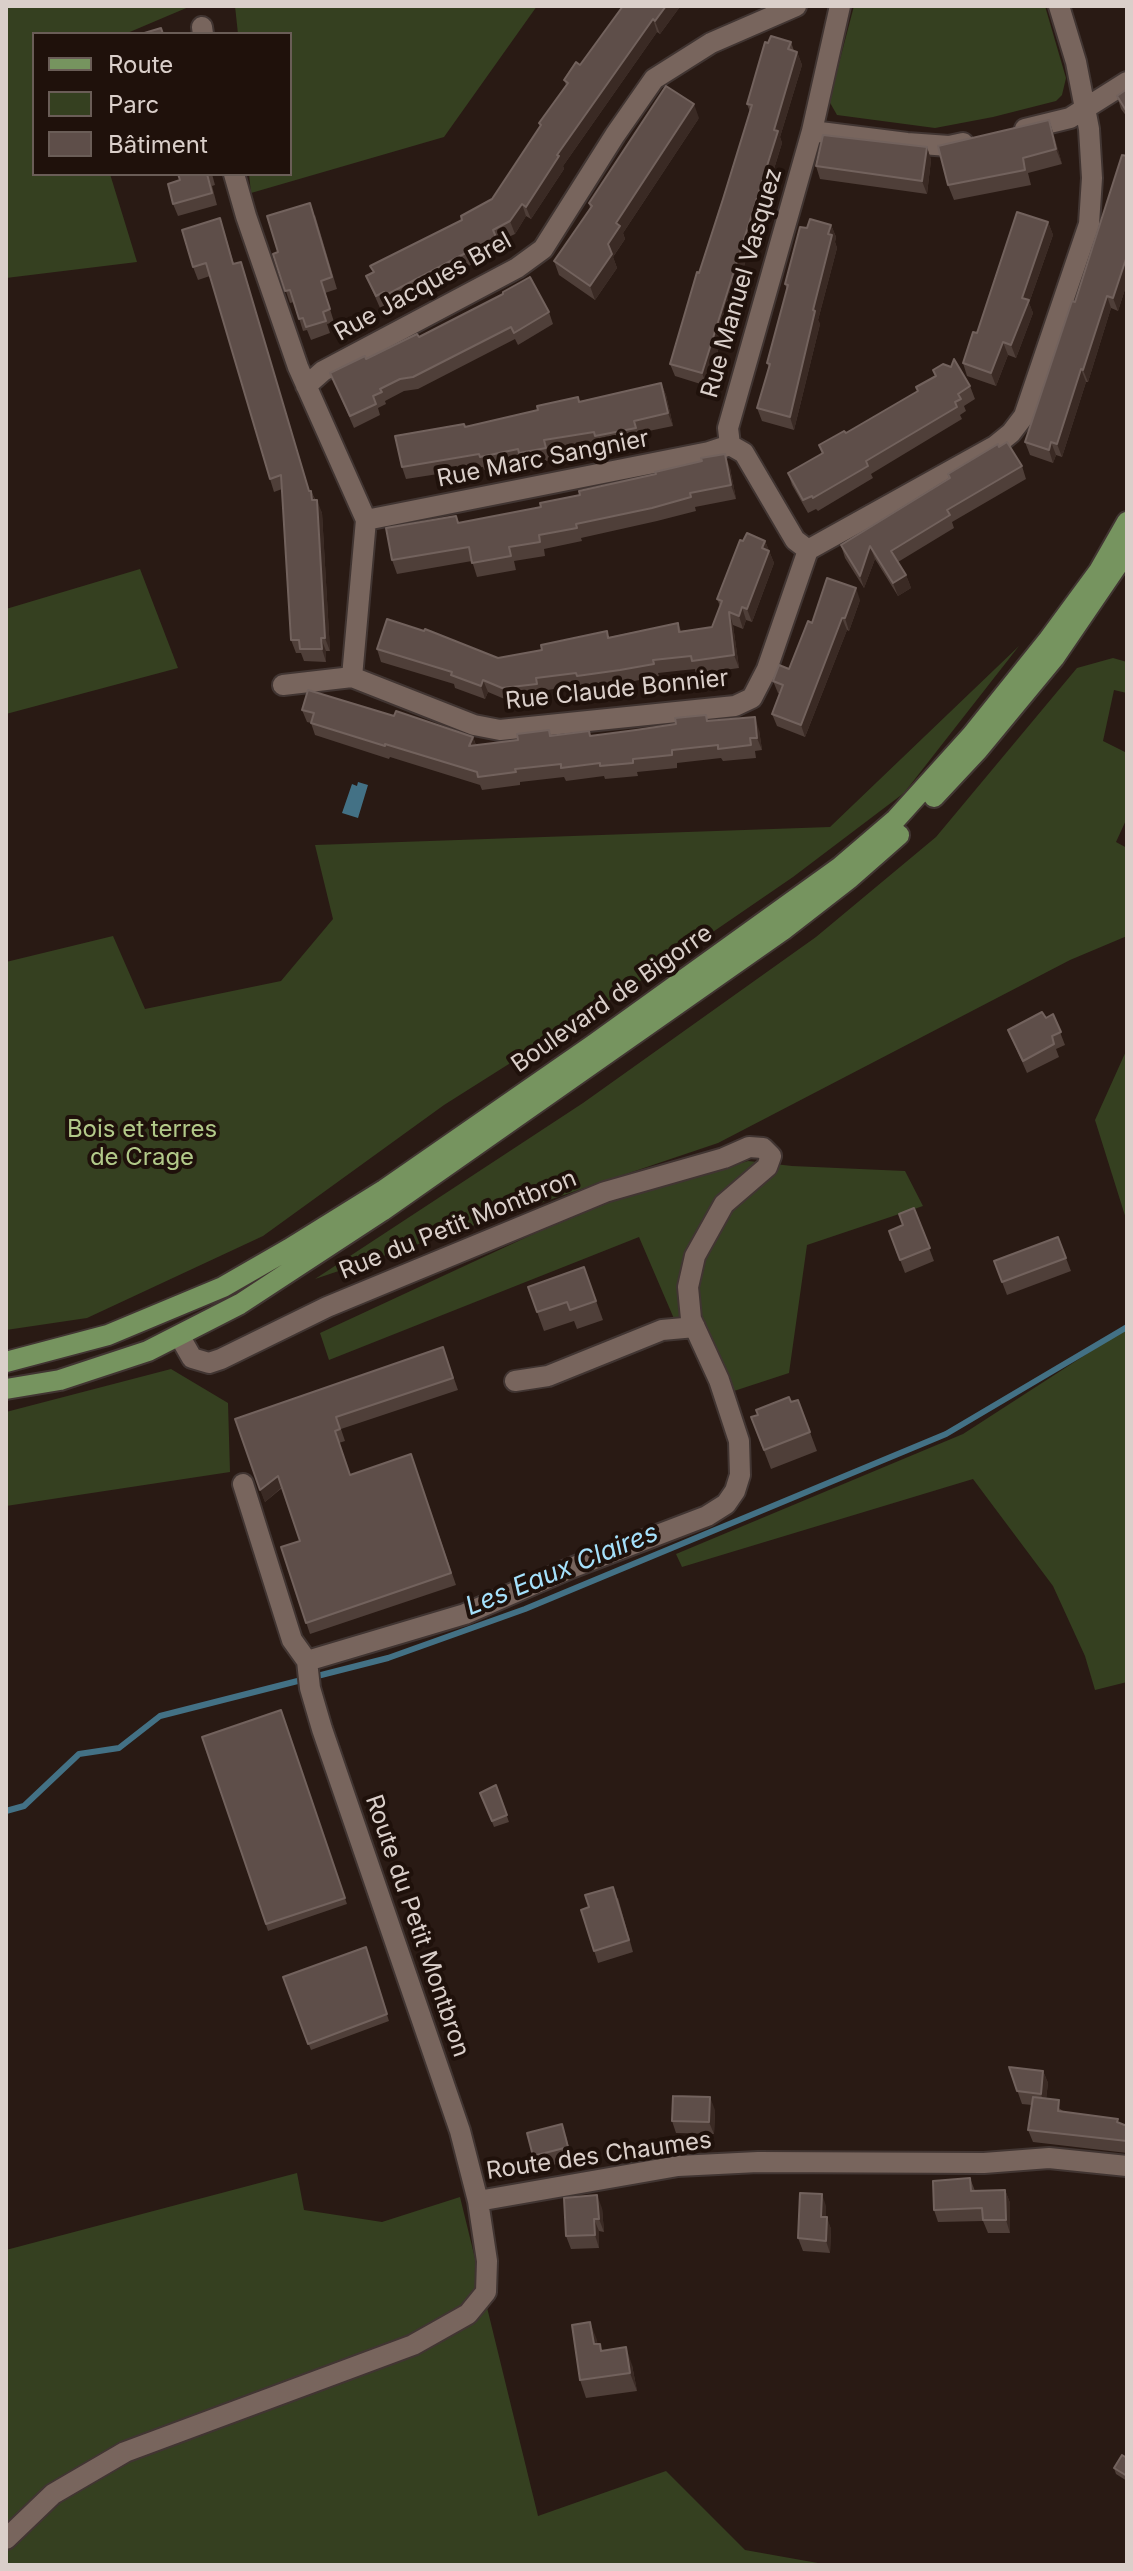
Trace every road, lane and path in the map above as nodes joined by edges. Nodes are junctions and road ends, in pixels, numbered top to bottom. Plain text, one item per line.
1 (796, 6) edge
2 (840, 6) edge
3 (1059, 6) edge
4 (1127, 82) edge
5 (1085, 109) junction
6 (812, 131) junction
7 (1010, 132) edge
8 (979, 139) edge
9 (235, 176) edge
10 (306, 386) junction
11 (730, 445) junction
12 (366, 520) junction
13 (1127, 522) edge
14 (808, 550) junction
15 (1127, 551) edge
16 (352, 677) junction
17 (283, 685) dead end
18 (695, 1327) junction
19 (180, 1337) junction
20 (6, 1362) edge
21 (515, 1381) dead end
22 (6, 1389) edge
23 (243, 1484) dead end
24 (308, 1673) junction
25 (1127, 2166) edge
26 (478, 2201) junction
27 (6, 2539) edge

1 - 10 street, Rue Jacques Brel
2 - 6 street, Rue Manuel Vasquez
3 - 5 street
4 - 5 street
5 - 7 street
5 - 14 street
6 - 8 street
6 - 11 street, Rue Manuel Vasquez
9 - 10 street
10 - 12 street
11 - 12 street, Rue Marc Sangnier
11 - 14 street
12 - 16 street
13 - 20 main road, Boulevard de Bigorre
14 - 16 street, Rue Claude Bonnier
15 - 19 main road, Boulevard de Bigorre
16 - 17 street, Rue Claude Bonnier
18 - 19 street, Rue du Petit Montbron
18 - 21 street
18 - 24 street
19 - 22 main road, Boulevard de Bigorre
23 - 24 street, Route du Petit Montbron
24 - 26 street, Route du Petit Montbron
25 - 26 street, Route des Chaumes
26 - 27 street, Route des Chaumes

